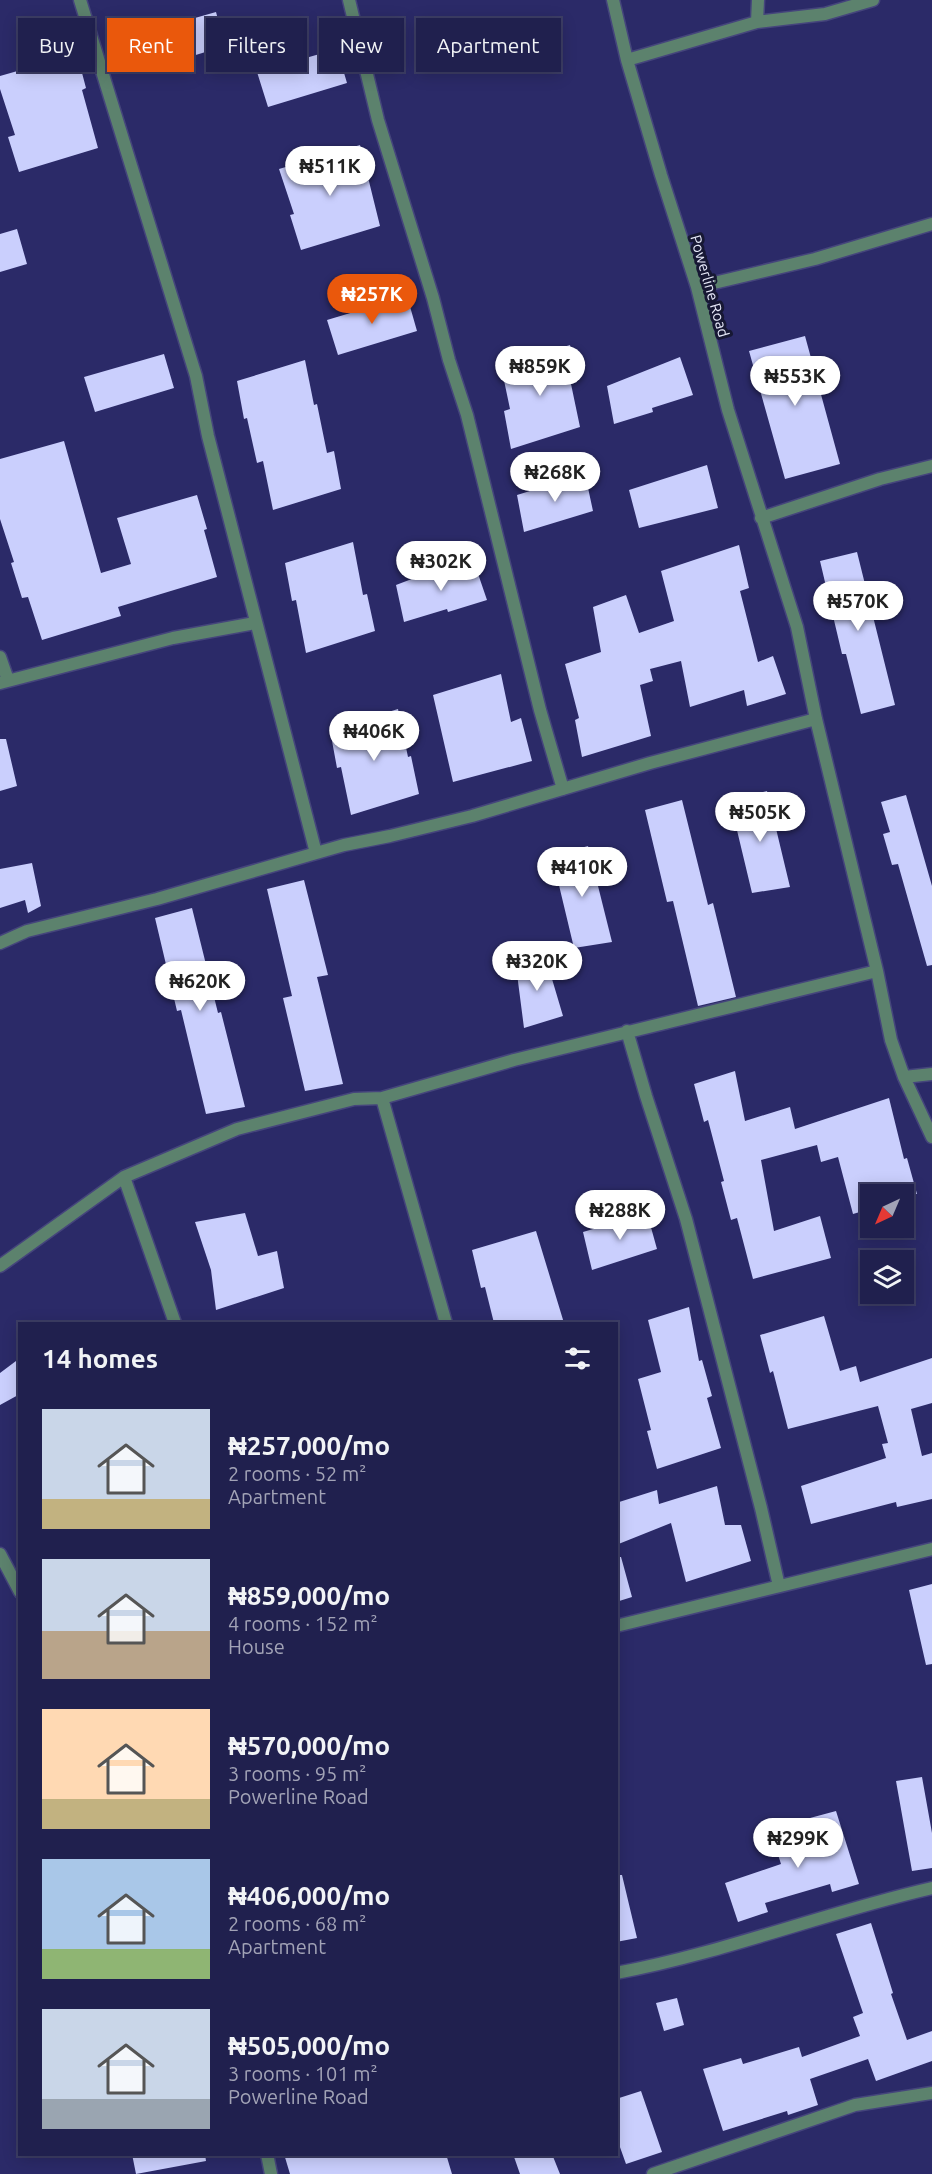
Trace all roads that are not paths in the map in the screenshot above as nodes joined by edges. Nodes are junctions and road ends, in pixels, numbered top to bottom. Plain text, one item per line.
1 (80, 0) edge
2 (349, 0) edge
3 (613, 0) edge
4 (758, 0) edge
5 (873, 0) edge
6 (757, 22) junction
7 (627, 60) junction
8 (932, 224) edge
9 (697, 287) junction
10 (932, 466) edge
11 (761, 518) junction
12 (255, 623) junction
13 (0, 657) edge
14 (4, 681) edge
15 (816, 719) junction
16 (563, 789) junction
17 (316, 853) junction
18 (0, 943) edge
19 (877, 971) junction
20 (627, 1031) junction
21 (932, 1074) edge
22 (904, 1077) junction
23 (382, 1098) junction
24 (932, 1137) edge
25 (124, 1177) junction
26 (0, 1266) edge
27 (175, 1322) edge
28 (446, 1322) edge
29 (932, 1549) edge
30 (0, 1554) edge
31 (779, 1586) junction
32 (18, 1588) edge
33 (618, 1626) edge
34 (932, 1888) edge
35 (618, 1973) edge
36 (932, 2093) edge
37 (267, 2156) edge
38 (271, 2174) edge
39 (653, 2174) edge

1 - 12 street
2 - 16 street
3 - 7 street, Powerline Road
4 - 6 street
5 - 6 street
6 - 7 street
7 - 9 street, Powerline Road
8 - 9 street
9 - 11 street, Powerline Road
10 - 11 street
11 - 15 street, Powerline Road
12 - 14 street
12 - 17 street
13 - 14 street
15 - 16 street
15 - 19 street, Powerline Road
16 - 17 street
17 - 18 street
19 - 20 street
19 - 22 street, Powerline Road
20 - 23 street
20 - 31 street
21 - 22 street
22 - 24 street, Powerline Road
23 - 25 street
23 - 28 street
25 - 26 street
25 - 27 street
29 - 31 street
30 - 32 street
31 - 33 street
34 - 35 street
36 - 39 street
37 - 38 street

